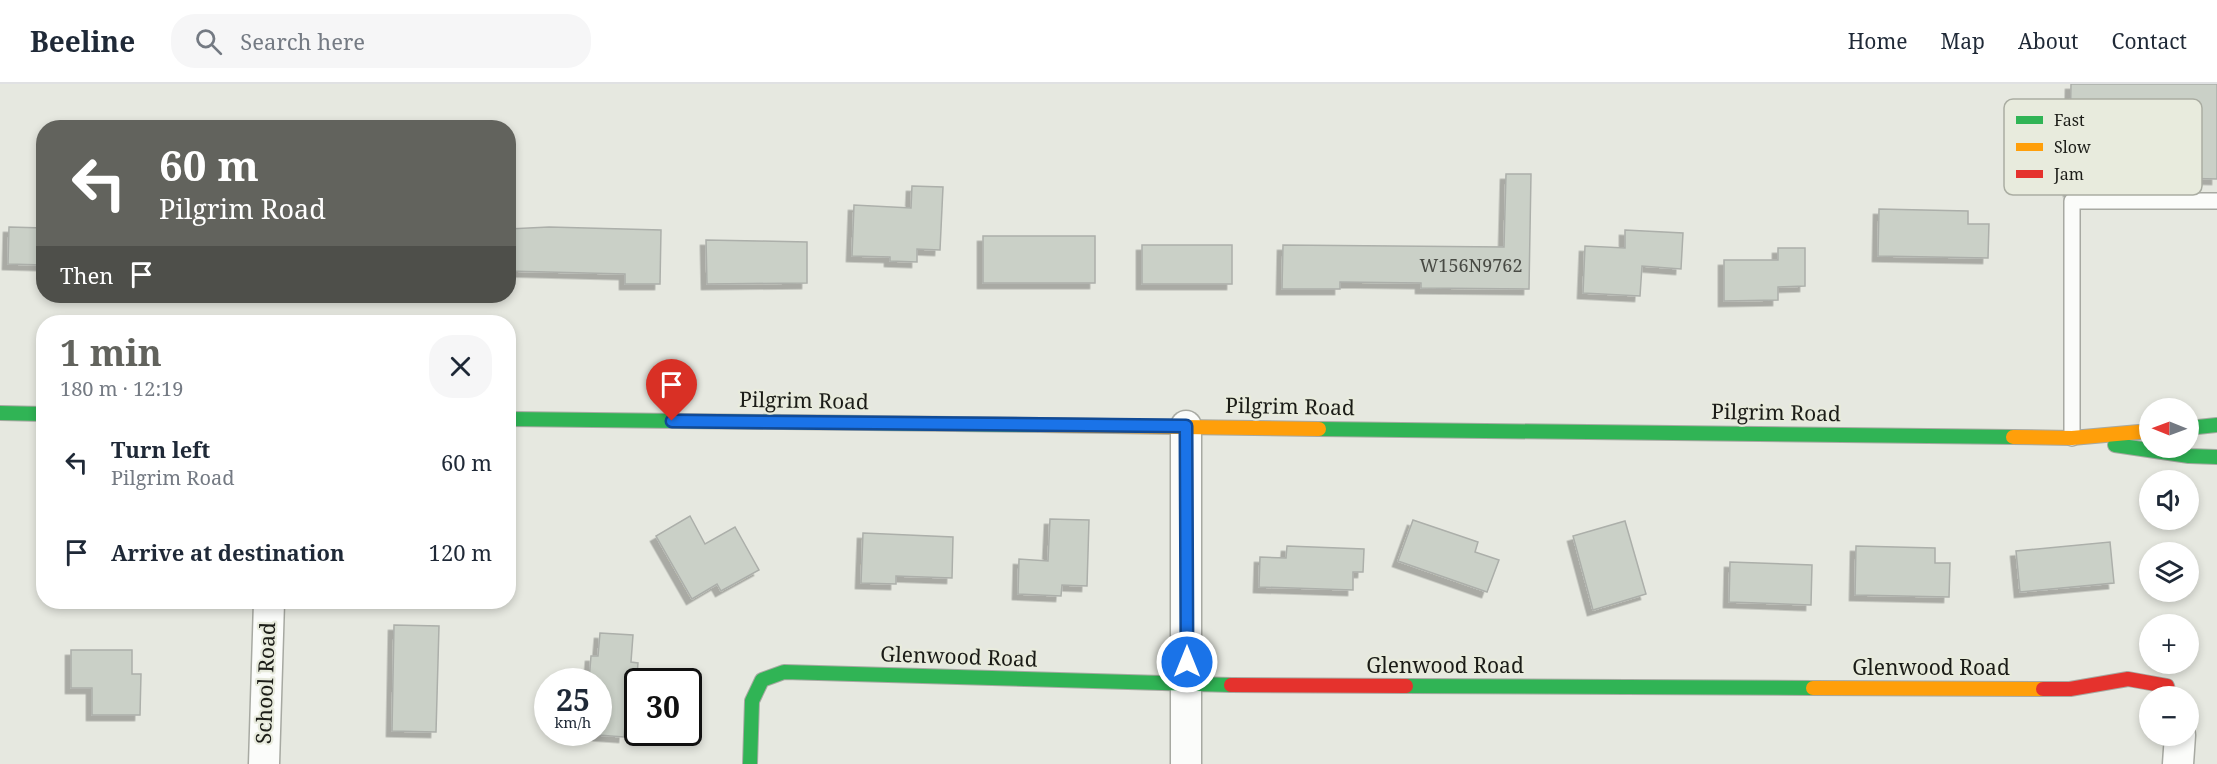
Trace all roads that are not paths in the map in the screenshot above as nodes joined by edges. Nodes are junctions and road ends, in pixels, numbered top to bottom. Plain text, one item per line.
1 (2217, 201) edge
2 (0, 413) edge
3 (36, 414) edge
4 (516, 419) edge
5 (2217, 425) edge
6 (1186, 426) junction
7 (2199, 427) edge
8 (2139, 432) edge
9 (2072, 438) junction
10 (2217, 457) edge
11 (269, 609) edge
12 (1187, 686) junction
13 (2167, 686) edge
14 (2179, 746) edge
15 (264, 764) edge
16 (750, 764) edge
17 (1186, 764) edge
18 (2178, 764) edge

1 - 9 lane
2 - 3 street
4 - 6 street, Pilgrim Road
5 - 7 street
6 - 9 street, Pilgrim Road
6 - 12 street
8 - 9 street, Pilgrim Road
9 - 10 street, Pilgrim Road
11 - 15 street, School Road
12 - 13 street, Glenwood Road
12 - 16 street, Glenwood Road
12 - 17 street
14 - 18 street

